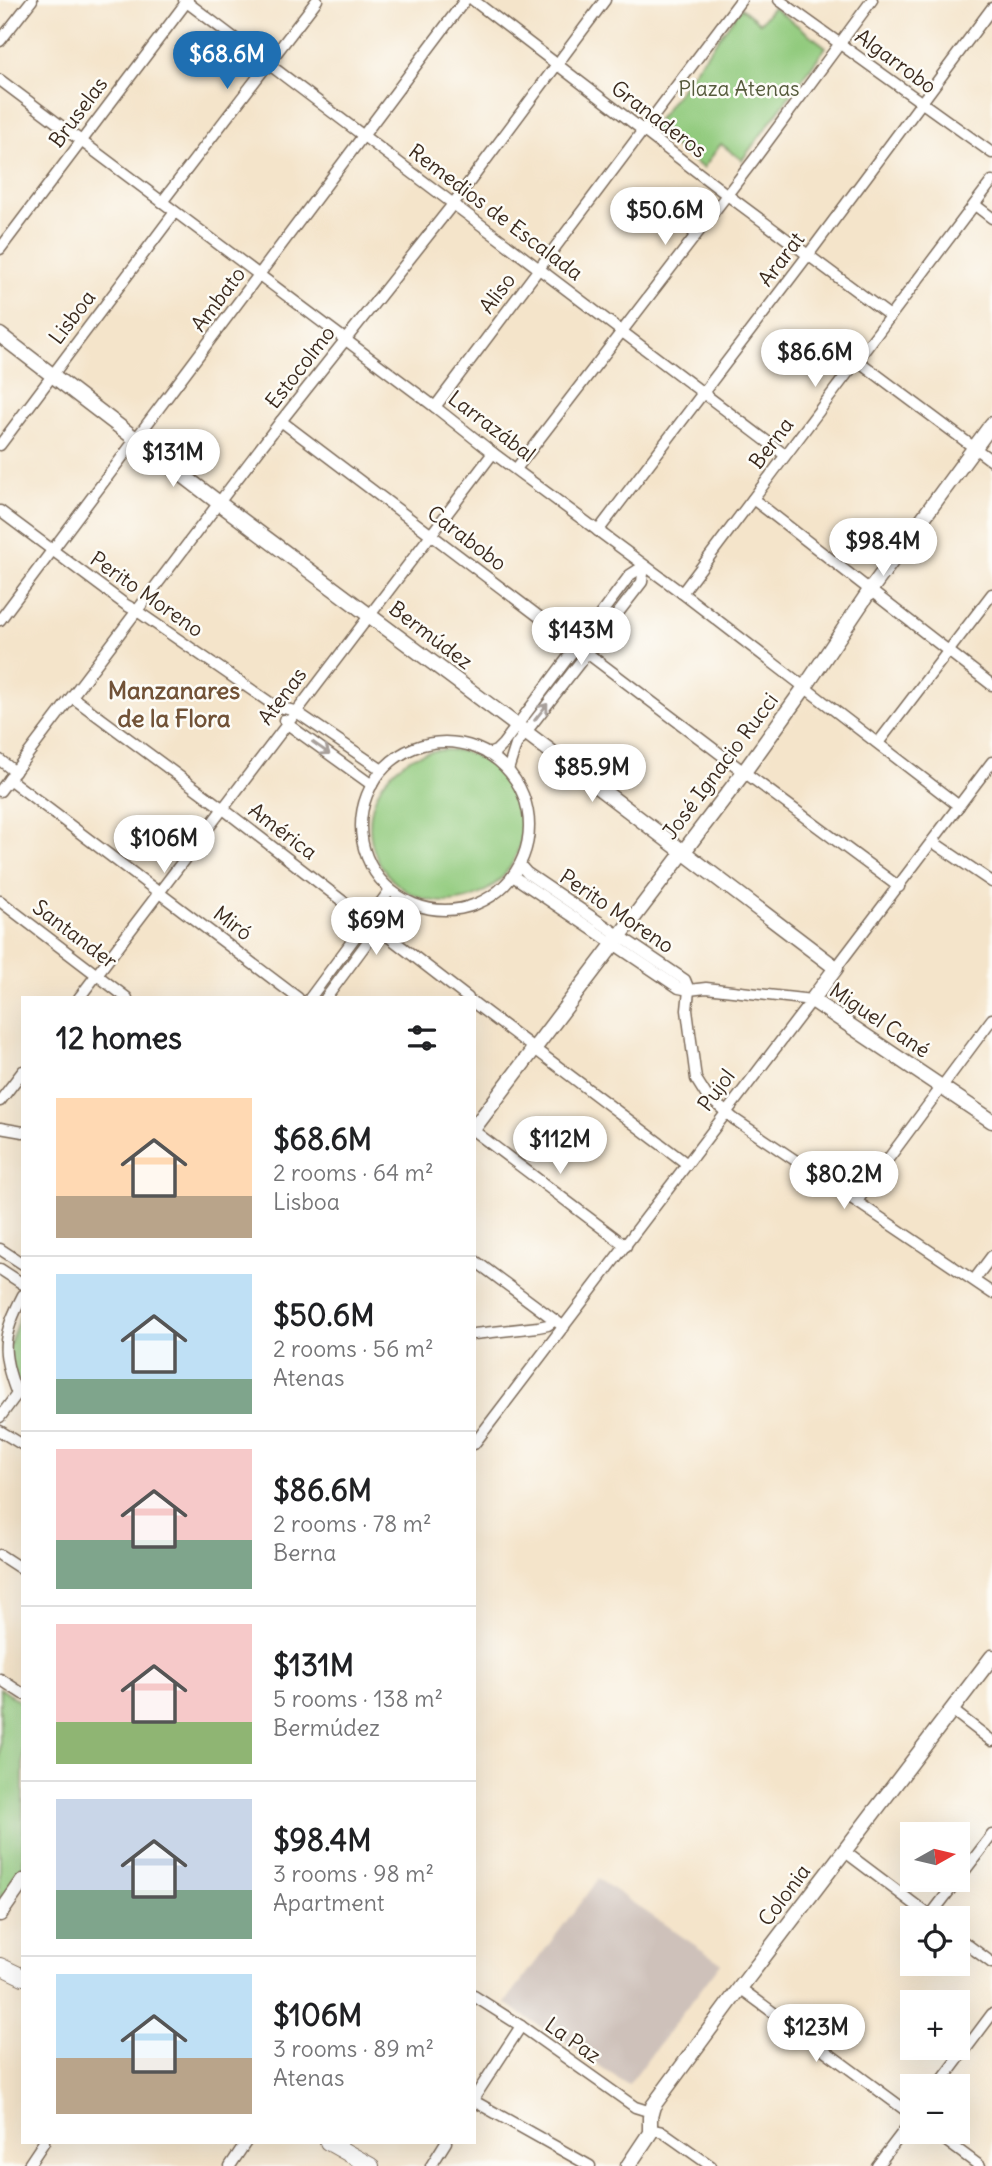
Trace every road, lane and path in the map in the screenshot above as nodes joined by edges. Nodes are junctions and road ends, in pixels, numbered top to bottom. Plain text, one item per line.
1 (32, 0) edge
2 (317, 0) edge
3 (465, 0) edge
4 (473, 0) edge
5 (605, 0) edge
6 (741, 0) edge
7 (779, 0) edge
8 (872, 0) edge
9 (187, 1) edge
10 (992, 8) edge
11 (0, 41) edge
12 (839, 44) junction
13 (268, 64) junction
14 (556, 65) junction
15 (0, 80) edge
16 (920, 102) junction
17 (644, 132) junction
18 (363, 136) junction
19 (80, 141) junction
20 (992, 153) edge
21 (992, 181) edge
22 (726, 194) junction
23 (162, 202) junction
24 (453, 204) junction
25 (975, 205) junction
26 (174, 212) junction
27 (992, 218) edge
28 (0, 249) edge
29 (808, 255) junction
30 (539, 269) junction
31 (260, 276) junction
32 (890, 316) junction
33 (621, 331) junction
34 (0, 335) edge
35 (345, 340) junction
36 (858, 360) junction
37 (53, 375) junction
38 (703, 393) junction
39 (435, 407) junction
40 (282, 421) junction
41 (992, 424) edge
42 (138, 439) junction
43 (0, 445) edge
44 (974, 448) junction
45 (492, 453) junction
46 (785, 455) junction
47 (992, 461) edge
48 (516, 469) junction
49 (753, 499) junction
50 (219, 503) junction
51 (0, 511) edge
52 (598, 531) junction
53 (429, 534) junction
54 (53, 550) junction
55 (644, 566) junction
56 (871, 589) junction
57 (681, 593) junction
58 (992, 594) edge
59 (137, 611) junction
60 (368, 614) junction
61 (0, 620) edge
62 (577, 643) junction
63 (949, 651) junction
64 (587, 652) junction
65 (992, 685) edge
66 (805, 687) junction
67 (72, 697) junction
68 (275, 706) junction
69 (295, 711) junction
70 (286, 723) junction
71 (521, 728) junction
72 (878, 743) junction
73 (488, 754) junction
74 (0, 761) edge
75 (992, 762) edge
76 (508, 770) junction
77 (382, 771) junction
78 (744, 772) junction
79 (12, 775) junction
80 (372, 785) junction
81 (0, 791) edge
82 (959, 807) junction
83 (222, 808) junction
84 (933, 842) junction
85 (682, 851) junction
86 (520, 865) junction
87 (513, 876) junction
88 (992, 882) edge
89 (899, 887) junction
90 (390, 890) junction
91 (160, 892) junction
92 (400, 898) junction
93 (0, 901) edge
94 (368, 920) junction
95 (379, 928) junction
96 (616, 941) junction
97 (836, 968) junction
98 (96, 975) junction
99 (689, 990) junction
100 (80, 996) edge
101 (124, 996) edge
102 (296, 996) edge
103 (311, 996) edge
104 (328, 996) edge
105 (465, 996) edge
106 (812, 1000) junction
107 (476, 1004) edge
108 (992, 1018) edge
109 (534, 1048) junction
110 (21, 1074) edge
111 (941, 1086) junction
112 (0, 1101) edge
113 (725, 1112) junction
114 (992, 1121) edge
115 (476, 1126) edge
116 (0, 1128) edge
117 (476, 1131) edge
118 (21, 1132) edge
119 (687, 1164) junction
120 (857, 1201) junction
121 (626, 1246) junction
122 (0, 1249) edge
123 (992, 1256) edge
124 (476, 1261) edge
125 (21, 1263) edge
126 (0, 1269) edge
127 (974, 1280) junction
128 (21, 1283) edge
129 (992, 1293) edge
130 (21, 1299) edge
131 (555, 1320) junction
132 (565, 1327) junction
133 (476, 1334) edge
134 (20, 1395) edge
135 (0, 1417) edge
136 (0, 1431) edge
137 (476, 1441) edge
138 (21, 1444) edge
139 (0, 1555) edge
140 (21, 1569) edge
141 (992, 1657) edge
142 (0, 1679) edge
143 (21, 1694) edge
144 (952, 1710) junction
145 (992, 1741) edge
146 (992, 1835) edge
147 (844, 1851) junction
148 (21, 1884) edge
149 (916, 1906) edge
150 (939, 1906) edge
151 (0, 1914) edge
152 (970, 1947) edge
153 (992, 1963) edge
154 (0, 1966) edge
155 (21, 1976) edge
156 (740, 1987) junction
157 (476, 1997) edge
158 (992, 2014) edge
159 (521, 2026) junction
160 (947, 2074) edge
161 (476, 2096) edge
162 (476, 2100) edge
163 (900, 2109) edge
164 (651, 2112) junction
165 (650, 2129) junction
166 (900, 2134) edge
167 (43, 2144) edge
168 (245, 2144) edge
169 (332, 2144) edge
170 (445, 2144) edge
171 (950, 2144) edge
172 (28, 2166) edge
173 (230, 2166) edge
174 (371, 2166) edge
175 (431, 2166) edge
176 (590, 2166) edge
177 (628, 2166) edge
178 (711, 2166) edge
179 (877, 2166) edge
180 (980, 2166) edge

1 - 11 street
2 - 13 street
3 - 18 street, Ambato
4 - 14 street, Granaderos
5 - 14 street, Estocolmo
6 - 17 street, Aliso
7 - 12 street, Algarrobo
8 - 12 street
9 - 13 street, Remedios de Escalada
9 - 19 street, Bruselas
10 - 16 street, Ararat
12 - 16 street, Algarrobo
12 - 22 street
13 - 18 street, Remedios de Escalada
13 - 23 street
14 - 17 street, Granaderos
14 - 24 street, Estocolmo
15 - 19 street, Larrazábal
16 - 20 street, Algarrobo
16 - 29 street, Ararat
17 - 22 street, Granaderos
17 - 30 street, Aliso
18 - 24 street, Remedios de Escalada
18 - 31 street, Ambato
19 - 23 street, Larrazábal
19 - 28 street, Bruselas
21 - 25 street, Berna
22 - 29 street, Granaderos
22 - 33 street
23 - 26 street, Larrazábal
24 - 30 street, Remedios de Escalada
24 - 35 street, Estocolmo
25 - 27 street
25 - 32 street, Berna
26 - 31 street, Larrazábal
26 - 37 street, Lisboa
29 - 32 street, Granaderos
29 - 38 street, Ararat
30 - 33 street, Remedios de Escalada
30 - 39 street, Aliso
31 - 35 street, Larrazábal
31 - 42 street, Ambato
32 - 36 street, Berna
33 - 38 street, Remedios de Escalada
33 - 48 street
34 - 37 street, Bermúdez
35 - 39 street, Larrazábal
35 - 40 street, Estocolmo
36 - 44 street
36 - 46 street, Berna
37 - 42 street, Bermúdez
37 - 43 street, Lisboa
38 - 46 street, Remedios de Escalada
38 - 52 street, Ararat
39 - 45 street, Larrazábal
40 - 50 street, Estocolmo
40 - 53 street, Carabobo
41 - 44 street, José Ignacio Rucci
42 - 50 street, Bermúdez
42 - 54 street, Ambato
44 - 47 street
44 - 56 street, José Ignacio Rucci
45 - 48 street, Larrazábal
45 - 53 street, Atenas
46 - 49 street, Berna
48 - 52 street, Larrazábal
49 - 56 street
49 - 57 street, Berna
50 - 59 street, Estocolmo
50 - 60 street, Bermúdez
51 - 54 street, Perito Moreno
52 - 55 street, Larrazábal
53 - 60 street, Atenas
53 - 62 street, Carabobo
54 - 59 street, Perito Moreno
54 - 61 street, Ambato
55 - 57 street, Larrazábal
55 - 62 street
55 - 64 street
56 - 63 street
56 - 66 street, José Ignacio Rucci
57 - 66 street, Larrazábal
58 - 63 street
59 - 67 street, Estocolmo
59 - 68 street, Perito Moreno
60 - 69 street, Atenas
60 - 71 street, Bermúdez
62 - 64 street, Carabobo
62 - 71 street
63 - 65 street
63 - 72 street
71 -> 64 street
64 - 78 street, Carabobo
66 - 72 street, Larrazábal
66 - 78 street, José Ignacio Rucci
67 - 79 street, Estocolmo
67 - 83 street, América
68 - 69 street, Perito Moreno
68 - 70 street, Perito Moreno
69 - 70 street, Atenas
69 - 77 street, Perito Moreno
70 -> 80 street, Perito Moreno
70 - 83 street, Atenas
71 - 73 street
71 - 76 street
71 - 85 street, Bermúdez
72 - 82 street, Larrazábal
73 - 76 street
73 - 77 street
74 - 79 street, Miró
75 - 82 street, Pujol
76 - 86 street
77 - 80 street
78 - 85 street, José Ignacio Rucci
78 - 89 street, Carabobo
79 - 81 street, Estocolmo
79 - 91 street, Miró
80 - 90 street
82 - 84 street, Pujol
83 - 91 street, Atenas
83 - 94 street, América
84 - 88 street
84 - 89 street, Pujol
85 - 96 street, José Ignacio Rucci
85 - 97 street, Bermúdez
86 - 87 street
86 - 96 street, Perito Moreno
87 - 92 street
87 - 96 street, Perito Moreno
89 - 97 street, Pujol
90 - 92 street
90 - 94 street
91 - 98 street, Atenas
91 - 102 street, Miró
92 - 95 street
93 - 98 street, Santander
94 - 95 street, América
94 - 103 street
95 - 104 street
95 - 105 street, América
96 - 99 street, Perito Moreno
96 - 109 street, José Ignacio Rucci
97 - 106 street, Pujol
98 - 100 street, Atenas
98 - 101 street, Santander
99 - 106 street, Miguel Cané
99 - 113 street
106 - 111 street, Miguel Cané
106 - 113 street, Pujol
107 - 109 street
108 - 111 street
109 - 115 street, José Ignacio Rucci
109 - 119 street
110 - 112 street
111 - 114 street, Miguel Cané
111 - 120 street
113 - 119 street, Pujol
113 - 120 street
116 - 118 street
117 - 121 street
119 - 121 street, Pujol
120 - 127 street
121 - 132 street, Pujol
122 - 125 street
123 - 127 street
124 - 131 street
126 - 128 street
127 - 129 street
130 - 134 street
131 - 132 street
131 - 133 street
132 - 137 street, Pujol
134 - 135 street
136 - 138 street
139 - 140 street
141 - 144 street, Colonia
142 - 143 street
144 - 145 street
144 - 147 street, Colonia
146 - 150 street
147 - 149 street
147 - 156 street, Colonia
148 - 151 street
152 - 153 street
154 - 155 main road
156 - 163 street
156 - 164 street, Colonia
157 - 159 street, La Paz
158 - 160 street
159 - 161 street
159 - 164 street, La Paz
162 - 176 street
164 - 165 street
165 - 177 street
165 - 178 street
166 - 179 street
167 - 172 street
168 - 173 street
169 - 174 main road
170 - 175 street
171 - 180 street

